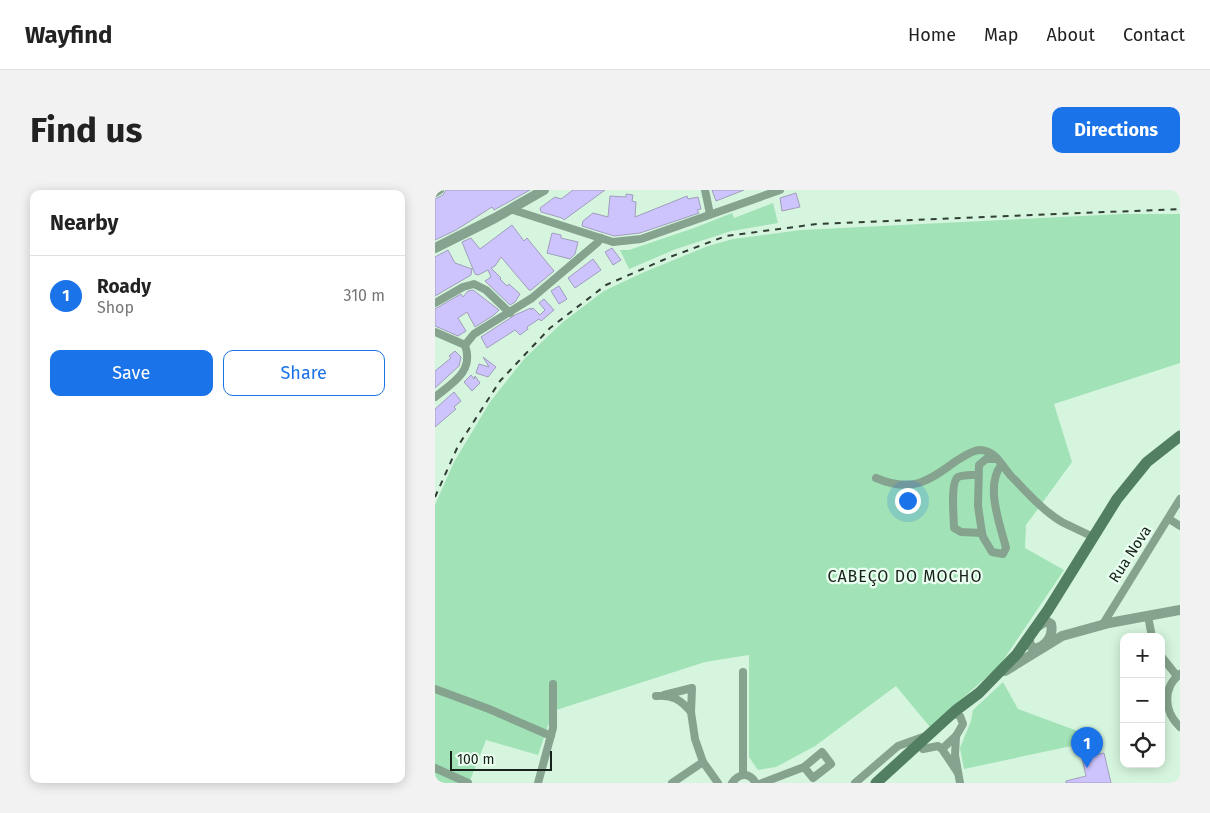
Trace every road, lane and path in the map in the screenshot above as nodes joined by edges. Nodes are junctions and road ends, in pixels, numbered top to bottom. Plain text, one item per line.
1 (440, 190) edge
2 (544, 190) edge
3 (705, 190) edge
4 (781, 190) edge
5 (435, 193) edge
6 (510, 209) junction
7 (710, 214) junction
8 (601, 238) junction
9 (435, 248) edge
10 (435, 303) edge
11 (510, 313) junction
12 (435, 332) edge
13 (465, 345) junction
14 (435, 397) edge
15 (1180, 436) edge
16 (999, 462) junction
17 (978, 476) junction
18 (877, 478) dead end
19 (1180, 500) edge
20 (1169, 519) junction
21 (1180, 526) edge
22 (982, 533) junction
23 (1093, 537) junction
24 (1051, 605) junction
25 (1180, 610) edge
26 (1148, 616) junction
27 (1051, 624) junction
28 (1103, 624) junction
29 (1038, 626) junction
30 (1077, 631) junction
31 (1151, 633) edge
32 (1029, 638) junction
33 (1041, 648) junction
34 (1165, 661) edge
35 (743, 672) dead end
36 (1000, 674) junction
37 (1179, 675) edge
38 (553, 684) dead end
39 (435, 689) edge
40 (691, 712) junction
41 (956, 715) junction
42 (1180, 727) edge
43 (551, 736) junction
44 (956, 736) junction
45 (935, 740) junction
46 (703, 762) junction
47 (804, 767) dead end
48 (435, 768) edge
49 (958, 773) junction
50 (743, 775) junction
51 (468, 783) edge
52 (538, 783) edge
53 (672, 783) edge
54 (718, 783) edge
55 (732, 783) edge
56 (756, 783) edge
57 (763, 783) edge
58 (855, 783) edge
59 (876, 783) edge
60 (882, 783) edge
61 (960, 783) edge

1 - 5 street
2 - 6 street
3 - 7 street
4 - 7 street
6 - 8 street
6 - 9 street
7 - 8 street
8 - 11 street
10 - 11 street
11 - 13 street
12 - 13 street
13 - 14 street
15 - 23 main road
16 - 17 street
16 - 18 street
16 - 22 street
16 - 23 street
17 - 22 street
17 - 22 street
19 - 20 street, Rua Nova
20 - 21 street
20 - 28 street, Rua Nova
23 - 24 main road
24 - 27 street
24 - 29 main road
25 - 26 street
26 - 28 street
26 - 31 street
27 - 29 street
27 - 30 street
27 - 33 street
28 - 30 street
29 - 32 main road
30 - 33 street
32 - 33 street
32 - 36 main road
33 - 36 street
34 - 37 street
35 - 50 street
36 - 41 main road
37 - 42 street
38 - 43 street
39 - 43 street
40 - 40 street
40 - 46 street
41 - 44 street
41 - 45 main road
43 - 52 street
44 - 45 street
44 - 49 street
45 - 49 street
45 - 58 street
45 - 59 main road
45 - 60 main road
46 - 53 street
46 - 54 street
47 - 57 street
48 - 51 street
49 - 61 street
50 - 55 street
50 - 56 street

